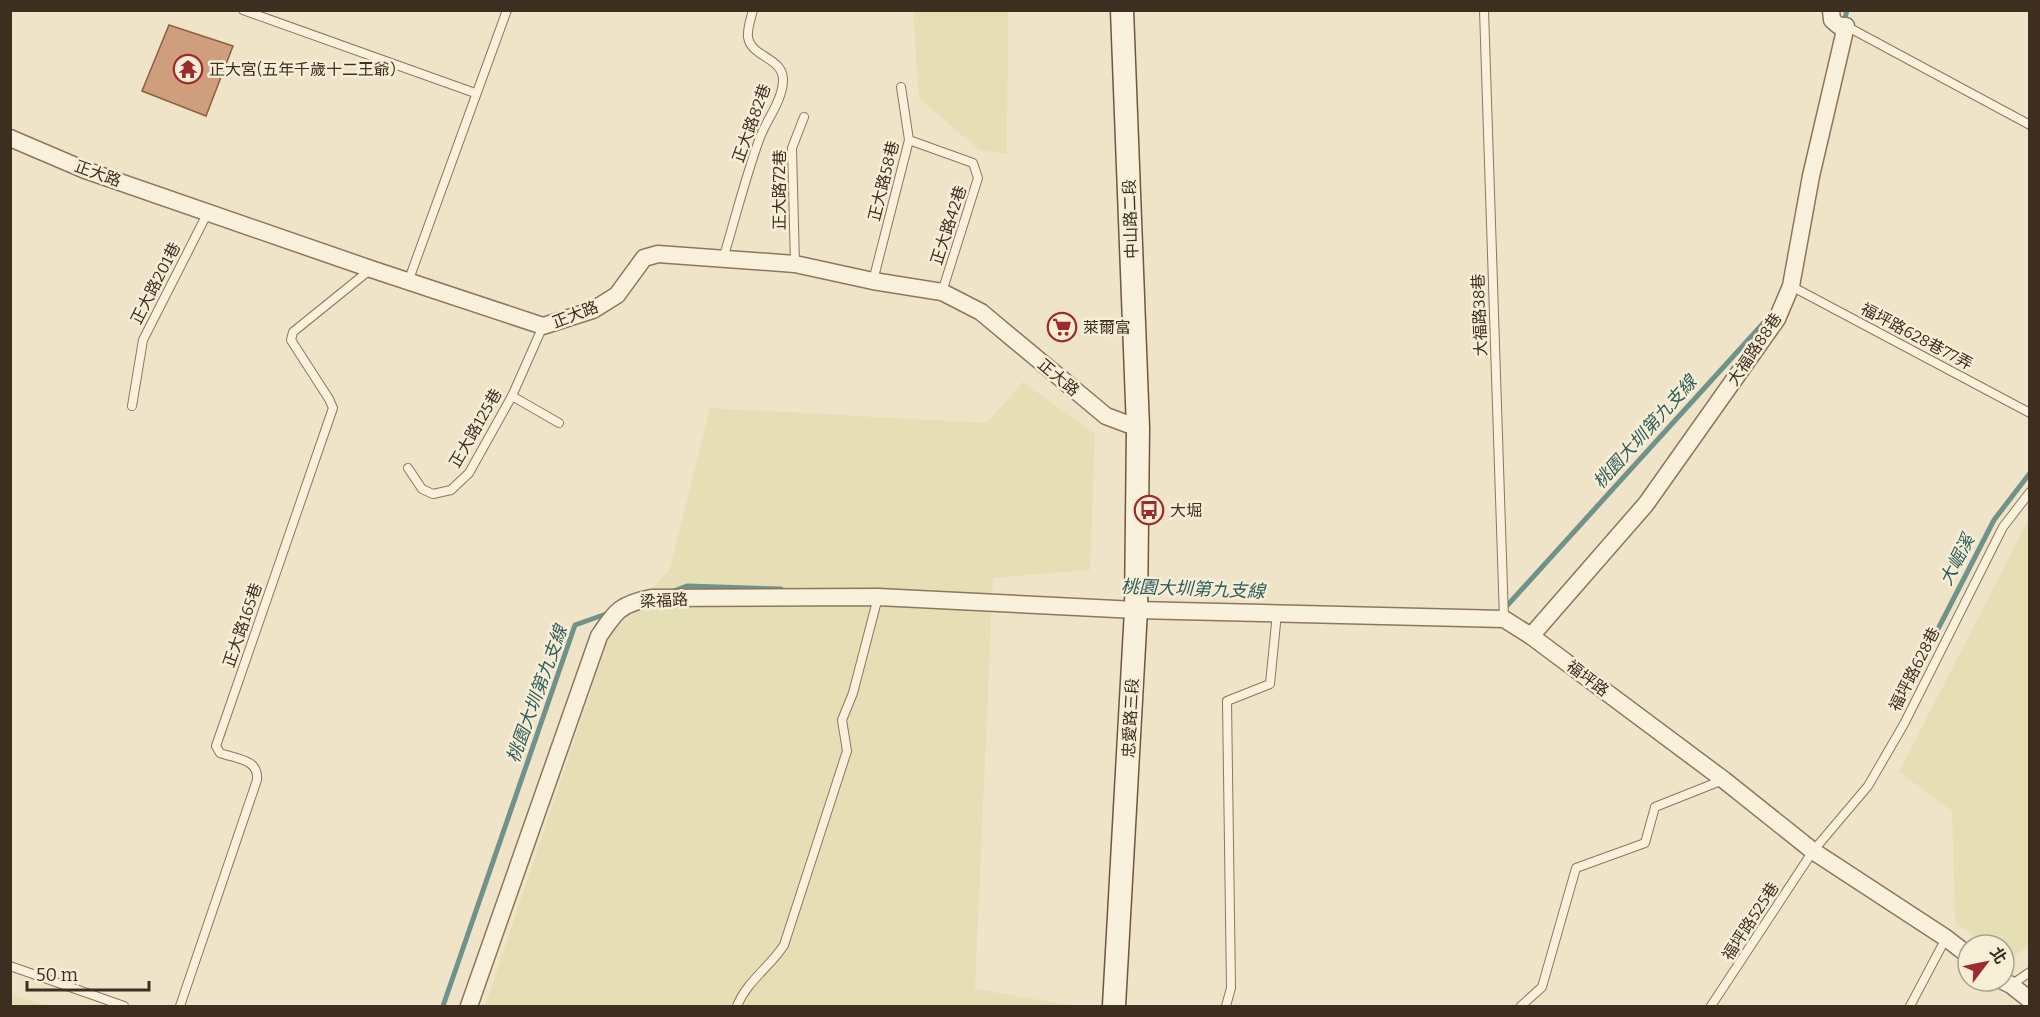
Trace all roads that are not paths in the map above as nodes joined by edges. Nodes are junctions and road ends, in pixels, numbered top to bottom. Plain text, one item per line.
1 (243, 10) edge
2 (507, 10) edge
3 (753, 10) edge
4 (1122, 10) edge
5 (1484, 10) edge
6 (1831, 10) edge
7 (1845, 26) junction
8 (901, 87) dead end
9 (476, 93) junction
10 (804, 117) dead end
11 (2030, 125) edge
12 (10, 138) edge
13 (909, 140) junction
14 (208, 212) junction
15 (723, 260) junction
16 (795, 264) junction
17 (371, 269) junction
18 (873, 280) junction
19 (408, 282) junction
20 (1791, 285) junction
21 (942, 292) junction
22 (543, 326) junction
23 (512, 396) junction
24 (132, 406) dead end
25 (2030, 413) edge
26 (559, 423) dead end
27 (1138, 428) junction
28 (408, 468) dead end
29 (2030, 492) edge
30 (878, 597) junction
31 (1136, 605) junction
32 (1276, 613) junction
33 (1504, 619) junction
34 (1531, 636) junction
35 (1724, 780) junction
36 (1813, 851) junction
37 (1946, 938) junction
38 (1956, 946) edge
39 (10, 966) edge
40 (2030, 972) edge
41 (2016, 979) edge
42 (2016, 990) edge
43 (2030, 1000) edge
44 (124, 1006) edge
45 (180, 1006) edge
46 (469, 1006) edge
47 (737, 1006) edge
48 (1114, 1006) edge
49 (1226, 1006) edge
50 (1521, 1006) edge
51 (1711, 1006) edge
52 (1910, 1006) edge

1 - 9 lane
2 - 9 lane
3 - 15 lane, 正大路82巷
4 - 27 main road, 中山路二段
5 - 33 lane, 大福路38巷
6 - 7 street
7 - 11 lane
7 - 20 street, 大福路88巷
8 - 13 lane, 正大路58巷
9 - 19 lane
10 - 16 lane, 正大路72巷
12 - 14 street, 正大路
13 - 18 lane, 正大路58巷
13 - 21 lane, 正大路42巷
14 - 17 street, 正大路
14 - 24 lane, 正大路201巷
15 - 16 street, 正大路
15 - 22 street, 正大路
16 - 18 street, 正大路
17 - 19 street, 正大路
17 - 45 lane, 正大路165巷
18 - 21 street, 正大路
19 - 22 street, 正大路
20 - 25 lane, 福坪路628巷77弄
20 - 34 street, 大福路88巷
21 - 27 street, 正大路
22 - 23 lane, 正大路125巷
23 - 26 lane
23 - 28 lane, 正大路125巷
27 - 31 main road, 忠愛路三段
29 - 36 lane, 福坪路628巷
30 - 31 street, 梁福路
30 - 46 street, 梁福路
30 - 47 lane
31 - 32 street
31 - 48 main road, 忠愛路三段
32 - 33 street
32 - 49 lane
33 - 34 street, 福坪路
34 - 35 street, 福坪路
35 - 36 street, 福坪路
35 - 50 lane
36 - 37 street, 福坪路
36 - 51 lane, 福坪路525巷
37 - 38 street, 福坪路
37 - 52 lane
39 - 44 lane
40 - 41 lane
42 - 43 street

